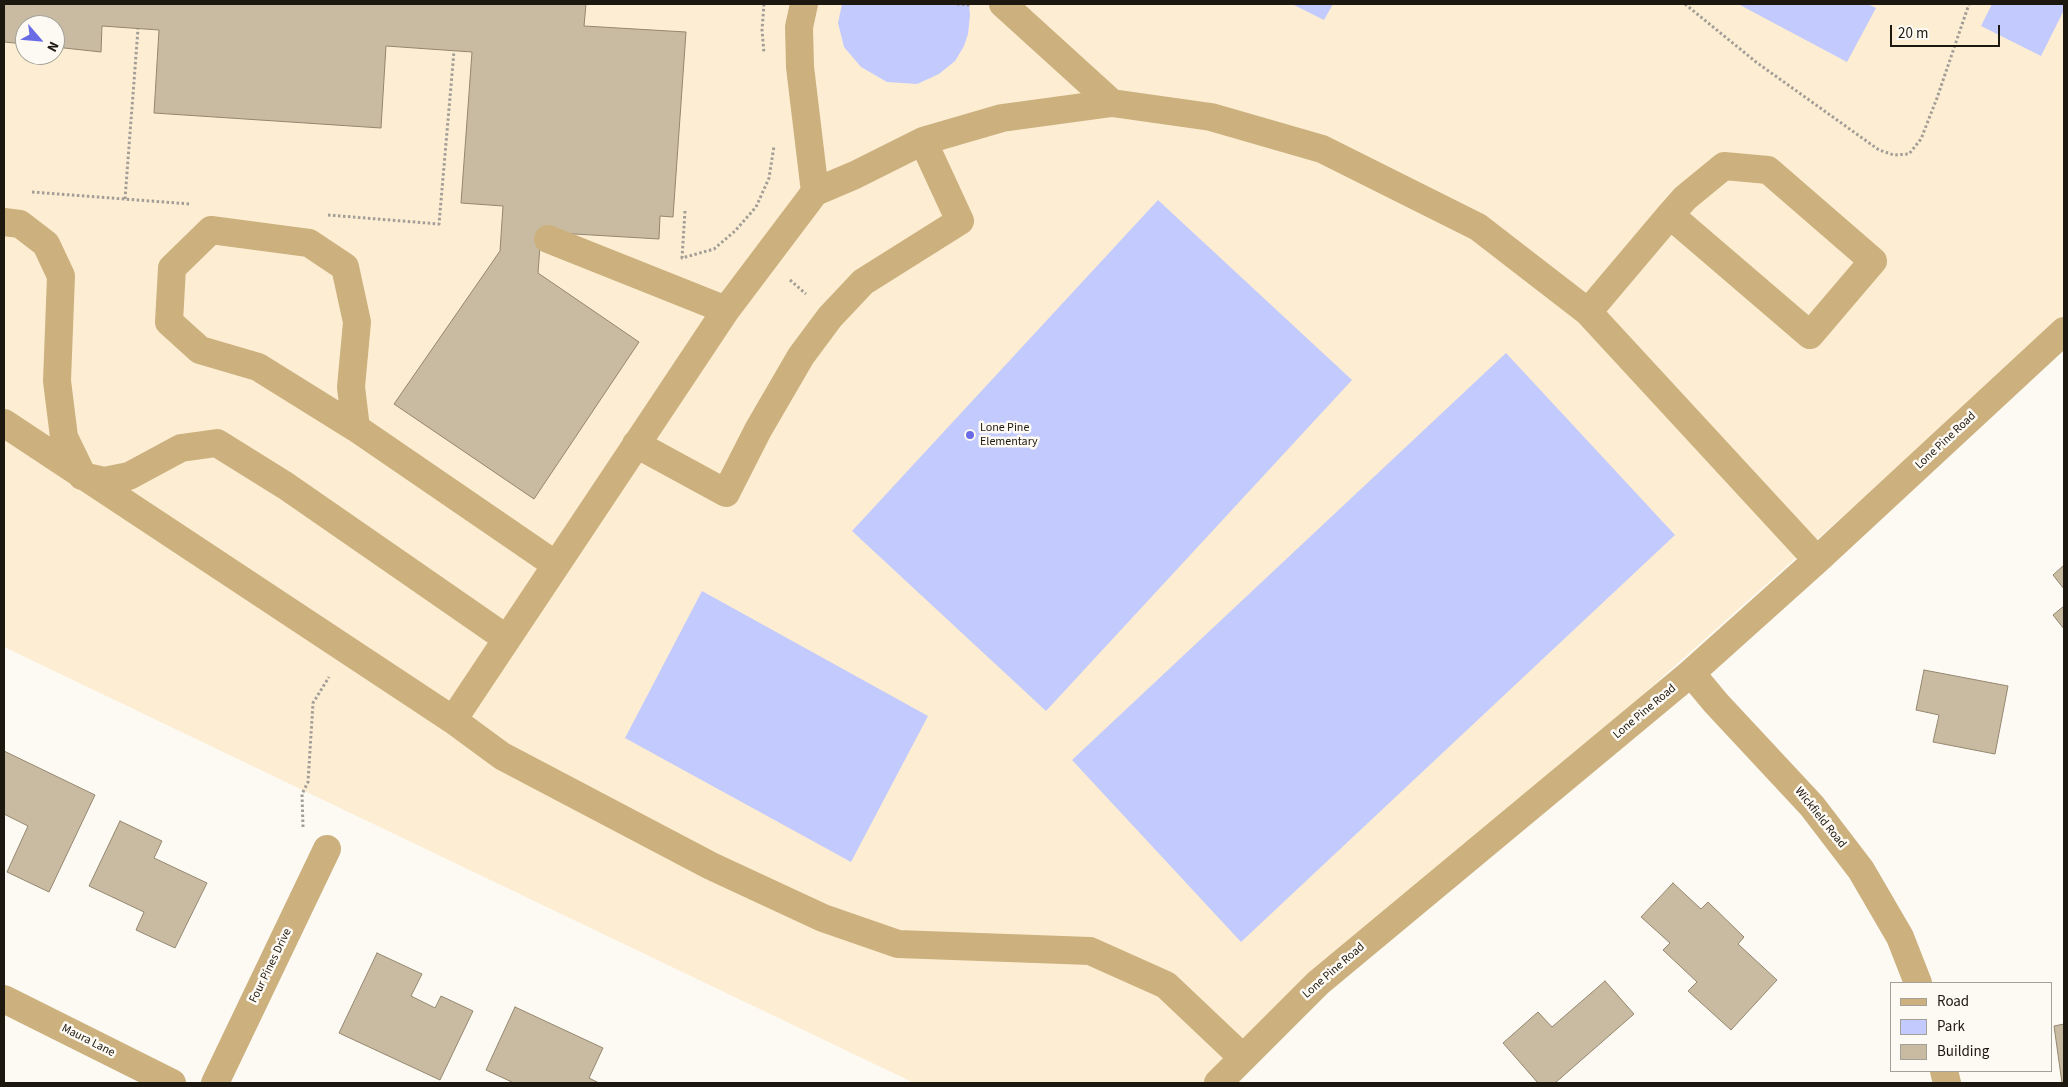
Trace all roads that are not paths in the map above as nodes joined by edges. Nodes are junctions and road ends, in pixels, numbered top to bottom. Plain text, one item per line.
1 (804, 4) edge
2 (1003, 4) edge
3 (1112, 103) junction
4 (923, 141) junction
5 (815, 192) junction
6 (1670, 215) junction
7 (4, 222) edge
8 (548, 239) dead end
9 (726, 310) junction
10 (1588, 312) junction
11 (2064, 332) edge
12 (4, 423) edge
13 (356, 428) junction
14 (636, 444) junction
15 (82, 476) junction
16 (1817, 560) junction
17 (556, 565) junction
18 (507, 638) junction
19 (1691, 673) junction
20 (453, 720) junction
21 (325, 853) road end
22 (1918, 982) edge
23 (4, 999) edge
24 (1242, 1057) junction
25 (172, 1083) edge
26 (214, 1083) edge
27 (1218, 1083) edge

1 - 5 street
2 - 3 street
3 - 4 street
3 - 10 street
4 - 5 street
4 - 14 street
5 - 9 street
6 - 6 street
6 - 10 street
7 - 15 street
8 - 9 street
9 - 14 street
10 - 16 street
11 - 16 street, Lone Pine Road
12 - 15 street
13 - 13 street
13 - 17 street
14 - 17 street
15 - 18 street
15 - 20 street
16 - 19 street, Lone Pine Road
17 - 18 street
18 - 20 street
19 - 22 street, Wickfield Road
19 - 24 street, Lone Pine Road
20 - 24 street
21 - 26 street, Four Pines Drive
23 - 25 street, Maura Lane
24 - 27 street, Lone Pine Road

